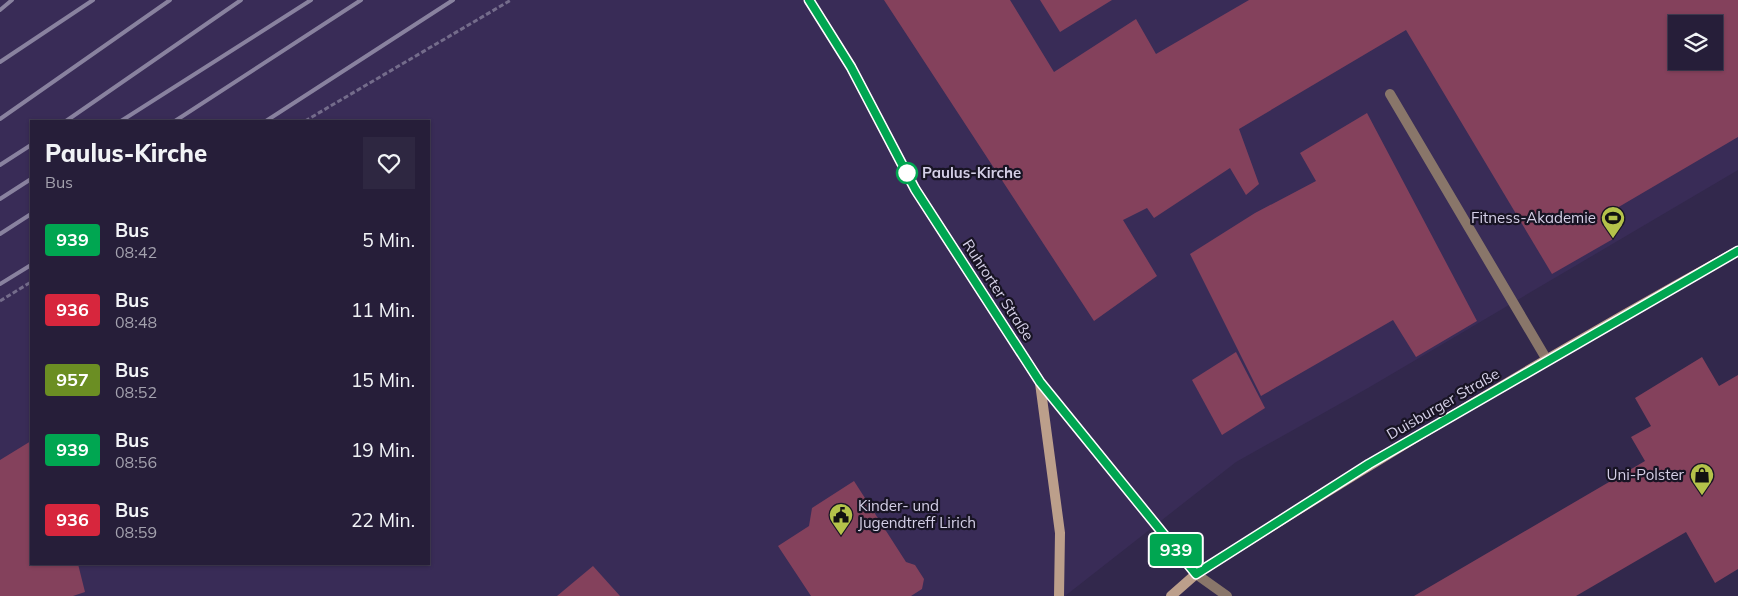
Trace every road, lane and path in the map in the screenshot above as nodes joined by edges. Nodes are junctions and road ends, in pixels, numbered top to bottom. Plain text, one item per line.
1 (511, 0) edge
2 (809, 0) edge
3 (1390, 94) dead end
4 (307, 120) edge
5 (1738, 251) edge
6 (30, 283) edge
7 (0, 301) edge
8 (1547, 360) junction
9 (1040, 382) junction
10 (1196, 574) junction
11 (1059, 596) edge
12 (1171, 596) edge
13 (1227, 596) edge

1 - 4 path
2 - 9 main road, Ruhrorter Straße
3 - 8 street
5 - 8 main road, Duisburger Straße
6 - 7 path
8 - 10 main road, Duisburger Straße
9 - 10 main road, Ruhrorter Straße
9 - 11 main road
10 - 12 main road, Duisburger Straße
10 - 13 street

